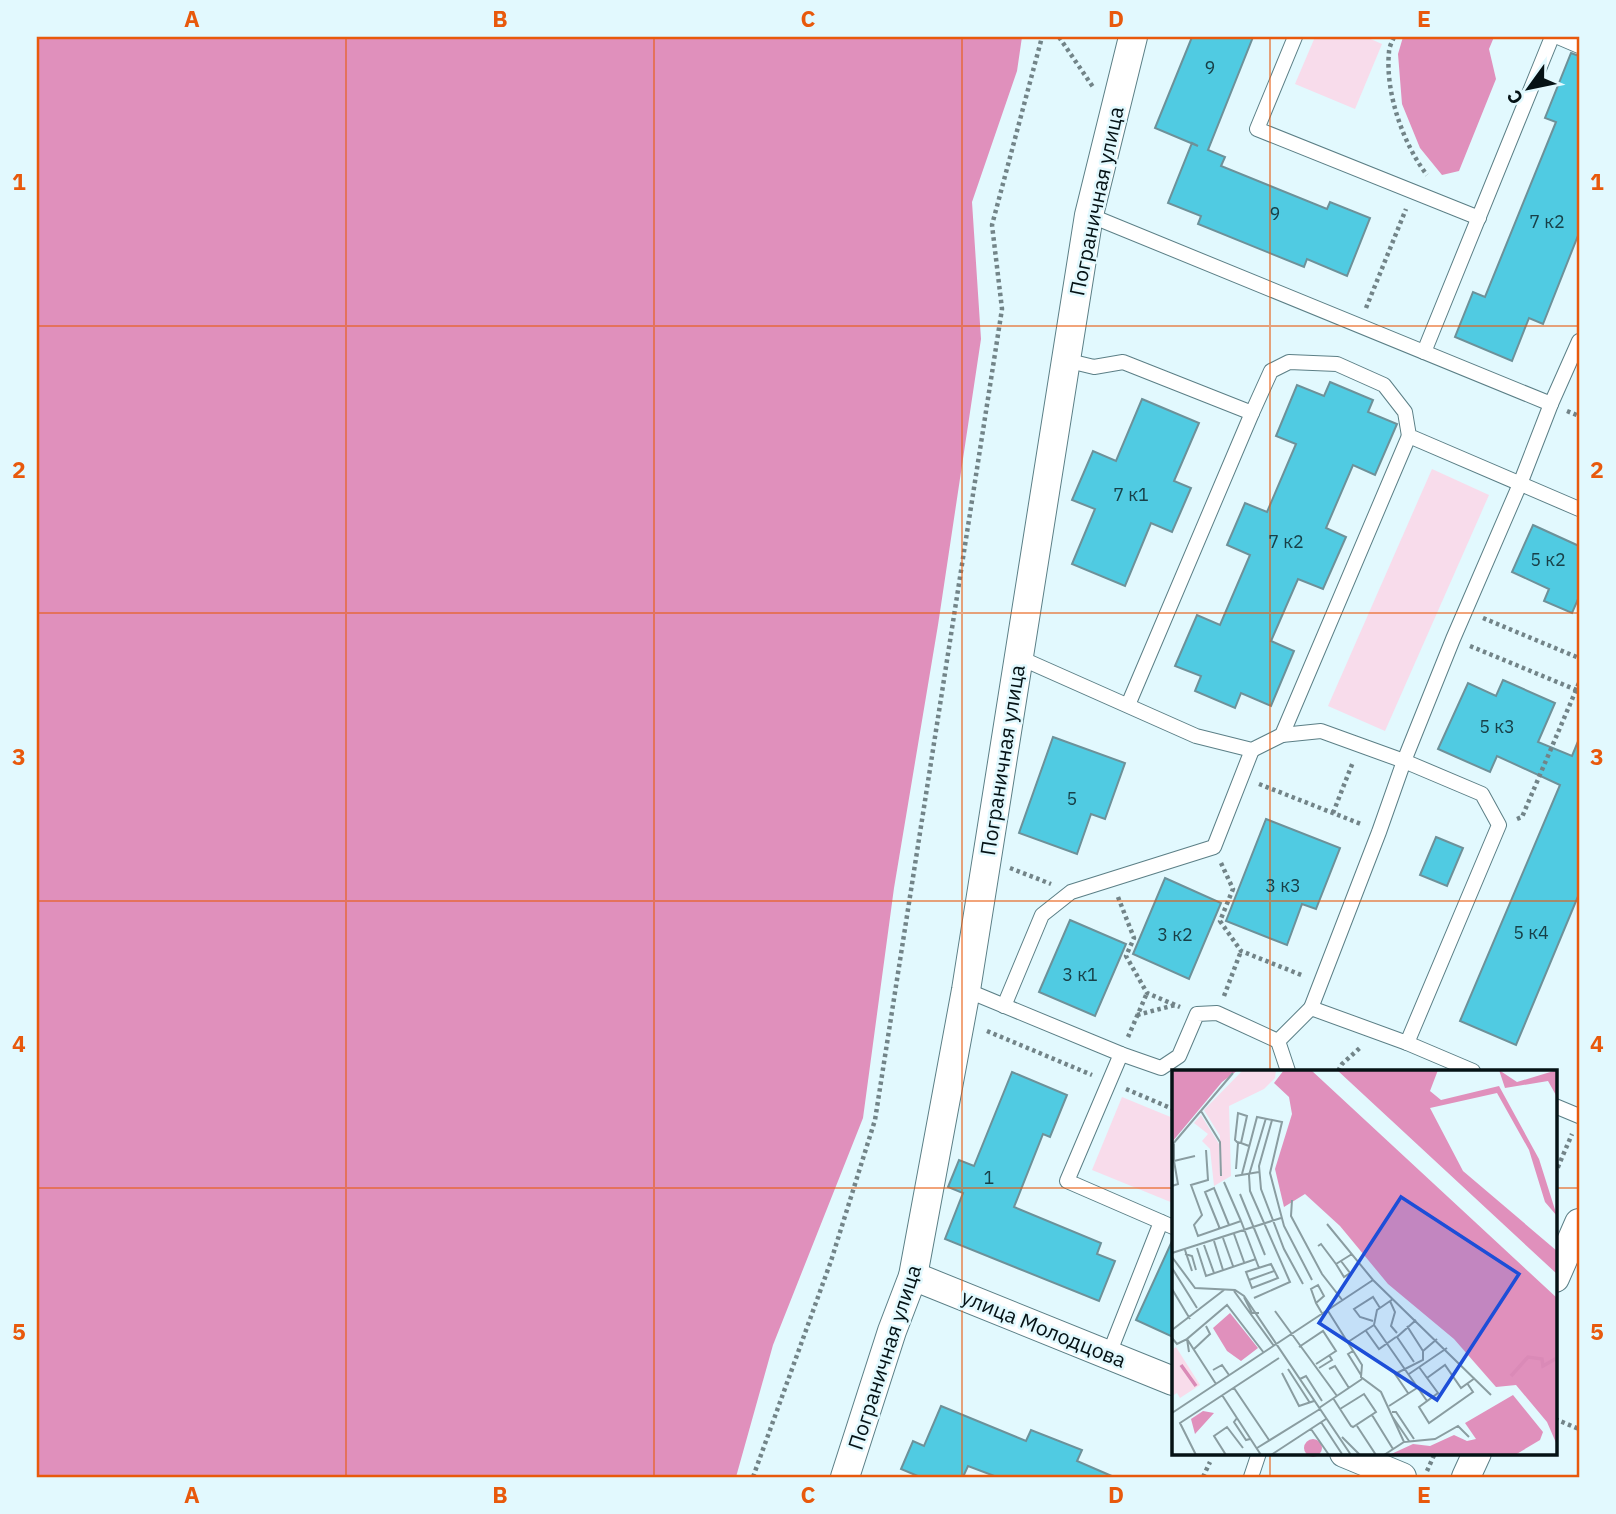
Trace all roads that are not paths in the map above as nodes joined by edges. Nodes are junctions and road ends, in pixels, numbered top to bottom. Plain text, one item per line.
1 (1133, 37) edge
2 (1294, 37) edge
3 (1552, 37) edge
4 (1558, 37) edge
5 (1579, 46) edge
6 (1089, 215) junction
7 (1479, 218) junction
8 (1579, 341) edge
9 (1424, 352) junction
10 (1065, 360) junction
11 (1551, 404) junction
12 (1252, 412) junction
13 (1409, 436) junction
14 (1520, 484) junction
15 (1579, 509) edge
16 (1018, 657) junction
17 (1128, 705) junction
18 (1282, 735) junction
19 (1252, 750) junction
20 (1404, 761) junction
21 (967, 990) junction
22 (1004, 1006) junction
23 (1311, 1008) junction
24 (1278, 1041) junction
25 (1407, 1043) junction
26 (1121, 1054) junction
27 (1288, 1070) edge
28 (1471, 1070) edge
29 (1556, 1107) edge
30 (1577, 1122) edge
31 (1579, 1223) edge
32 (1167, 1224) edge
33 (914, 1276) junction
34 (1556, 1276) edge
35 (1109, 1354) junction
36 (1172, 1381) edge
37 (1259, 1454) edge
38 (1346, 1454) edge
39 (1477, 1454) edge
40 (845, 1477) edge
41 (1251, 1477) edge
42 (1402, 1477) edge
43 (1466, 1477) edge

1 - 6 street, Пограничная улица
2 - 7 lane
3 - 7 lane
4 - 5 lane
6 - 9 lane
6 - 10 street, Пограничная улица
7 - 9 lane
8 - 11 lane
9 - 11 lane
10 - 12 lane
10 - 16 street, Пограничная улица
11 - 14 lane
12 - 13 lane
12 - 17 lane
13 - 14 lane
13 - 18 lane
14 - 15 lane
14 - 20 lane
16 - 17 lane
16 - 21 street, Пограничная улица
17 - 19 lane
18 - 19 lane
18 - 20 lane
19 - 22 lane
20 - 23 lane
20 - 25 lane
21 - 22 lane
21 - 33 street, Пограничная улица
22 - 26 lane
23 - 24 lane
23 - 25 lane
24 - 26 lane
24 - 27 lane
25 - 28 lane
26 - 32 lane
29 - 30 lane
31 - 34 street
32 - 35 lane
33 - 35 street, улица Молодцова
33 - 40 street, Пограничная улица
35 - 36 street, улица Молодцова
37 - 41 lane
38 - 42 street
39 - 43 street

